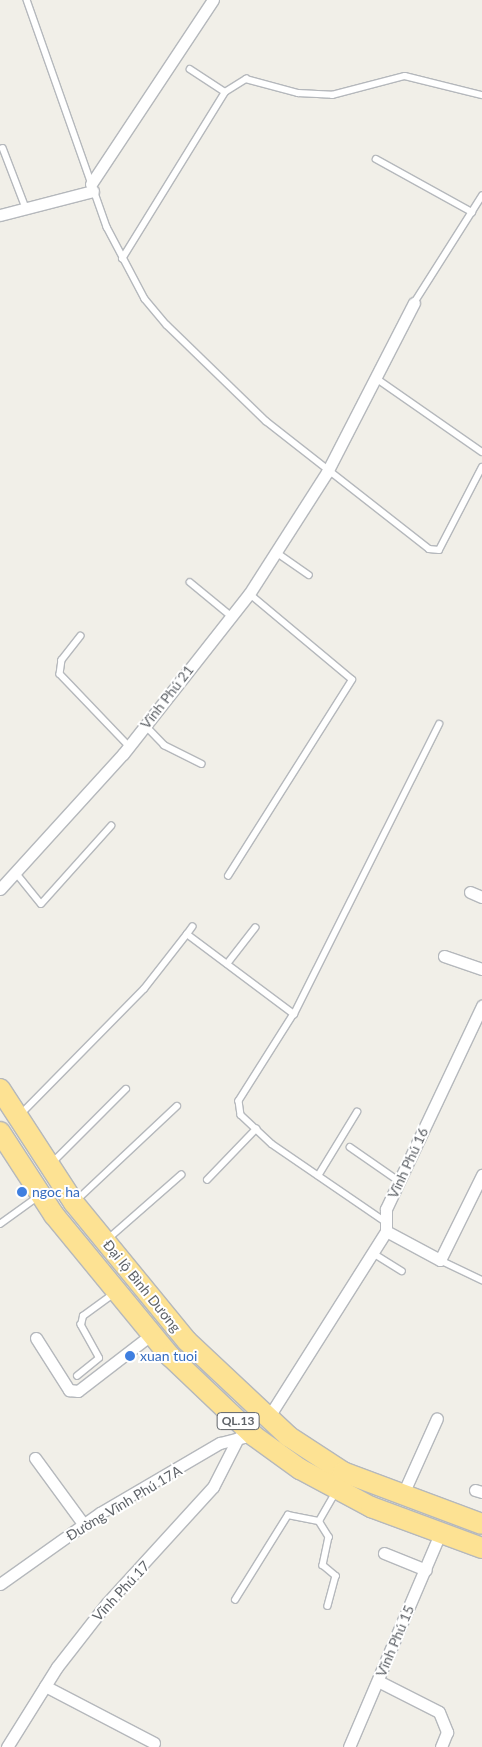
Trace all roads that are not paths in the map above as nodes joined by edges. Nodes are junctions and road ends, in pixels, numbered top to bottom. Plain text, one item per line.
1 (27, 0) edge
2 (213, 0) edge
3 (190, 69) dead end
4 (225, 92) junction
5 (482, 95) edge
6 (3, 148) dead end
7 (376, 159) dead end
8 (92, 188) junction
9 (482, 196) edge
10 (26, 208) junction
11 (472, 212) junction
12 (0, 215) edge
13 (122, 259) junction
14 (414, 302) joint
15 (376, 378) junction
16 (482, 452) edge
17 (482, 467) edge
18 (327, 472) junction
19 (276, 552) junction
20 (310, 575) dead end
21 (190, 582) dead end
22 (249, 594) junction
23 (230, 614) junction
24 (81, 636) dead end
25 (438, 724) dead end
26 (145, 725) junction
27 (129, 746) junction
28 (202, 764) dead end
29 (111, 826) dead end
30 (17, 874) junction
31 (228, 876) dead end
32 (0, 889) edge
33 (470, 892) dead end
34 (482, 897) edge
35 (192, 927) dead end
36 (255, 928) dead end
37 (187, 934) junction
38 (444, 956) dead end
39 (227, 964) junction
40 (482, 969) edge
41 (482, 1006) edge
42 (294, 1014) junction
43 (0, 1089) edge
44 (126, 1089) dead end
45 (178, 1106) dead end
46 (357, 1112) dead end
47 (18, 1116) junction
48 (256, 1129) junction
49 (2, 1138) edge
50 (350, 1147) dead end
51 (49, 1166) junction
52 (181, 1175) dead end
53 (482, 1175) edge
54 (318, 1176) junction
55 (207, 1180) dead end
56 (400, 1181) junction
57 (41, 1194) junction
58 (74, 1203) junction
59 (0, 1224) edge
60 (386, 1227) junction
61 (105, 1242) junction
62 (373, 1253) junction
63 (440, 1260) junction
64 (402, 1272) dead end
65 (482, 1280) edge
66 (117, 1291) junction
67 (152, 1334) junction
68 (36, 1338) dead end
69 (76, 1376) dead end
70 (268, 1418) junction
71 (438, 1418) dead end
72 (246, 1437) junction
73 (35, 1458) dead end
74 (337, 1489) junction
75 (402, 1496) junction
76 (319, 1521) junction
77 (482, 1524) edge
78 (84, 1525) junction
79 (440, 1534) junction
80 (482, 1548) edge
81 (384, 1553) dead end
82 (426, 1570) junction
83 (1, 1580) edge
84 (235, 1600) dead end
85 (328, 1606) dead end
86 (378, 1681) junction
87 (45, 1686) junction
88 (154, 1743) dead end
89 (7, 1747) edge
90 (349, 1747) edge
91 (441, 1747) edge

1 - 8 lane
2 - 8 street
3 - 4 lane
4 - 5 lane
4 - 13 lane
6 - 10 lane
7 - 11 lane
8 - 10 street
8 - 13 lane
9 - 11 lane
10 - 12 street
11 - 14 lane
13 - 18 lane
14 - 15 street, Vĩnh Phú 21
15 - 16 lane
15 - 18 street, Vĩnh Phú 21
17 - 18 lane
18 - 19 street, Vĩnh Phú 21
19 - 20 lane
19 - 22 street, Vĩnh Phú 21
21 - 23 lane
22 - 23 street, Vĩnh Phú 21
22 - 31 lane
23 - 26 street, Vĩnh Phú 21
24 - 27 lane
25 - 42 lane
26 - 27 street, Vĩnh Phú 21
26 - 28 lane
27 - 30 street, Vĩnh Phú 21
29 - 30 lane
30 - 32 street, Vĩnh Phú 21
33 - 34 street
35 - 37 lane
36 - 39 lane
37 - 39 lane
37 - 47 lane
38 - 40 street
39 - 42 lane
41 - 56 street, Vĩnh Phú 16
42 - 48 lane
43 - 47 highway, Đại lộ Bình Dương / QL.13
44 - 51 lane
45 - 58 lane
46 - 54 lane
47 - 51 highway, Đại lộ Bình Dương / QL.13
48 - 54 lane
48 - 55 lane
49 - 57 highway, Đại lộ Bình Dương / QL.13
50 - 56 lane
51 - 58 highway, Đại lộ Bình Dương / QL.13
52 - 61 lane
53 - 63 street
54 - 60 lane
56 - 60 street, Vĩnh Phú 16
57 - 59 lane
57 - 66 highway, Đại lộ Bình Dương / QL.13
58 - 61 highway, Đại lộ Bình Dương / QL.13
60 - 62 street, Vĩnh Phú 16
60 - 63 street
61 - 70 highway, Đại lộ Bình Dương / QL.13
62 - 64 lane
62 - 70 street, Vĩnh Phú 16
63 - 65 lane
66 - 67 highway, Đại lộ Bình Dương / QL.13
66 - 69 lane
67 - 68 street
67 - 72 highway, Đại lộ Bình Dương / QL.13
70 - 75 highway, Đại lộ Bình Dương / QL.13
71 - 75 street
72 - 74 highway, Đại lộ Bình Dương / QL.13
72 - 78 street, Đường Vĩnh Phú 17A
72 - 87 street, Vĩnh Phú 17
73 - 78 street
74 - 76 lane
74 - 79 highway, Đại lộ Bình Dương / QL.13
75 - 77 highway, Đại lộ Bình Dương / QL.13
76 - 84 lane
76 - 85 lane
78 - 83 street, Đường Vĩnh Phú 17A
79 - 80 highway, Đại lộ Bình Dương / QL.13
79 - 82 street, Vĩnh Phú 15
81 - 82 street
82 - 86 street, Vĩnh Phú 15
86 - 90 street, Vĩnh Phú 15
86 - 91 street
87 - 88 street
87 - 89 street, Vĩnh Phú 17

